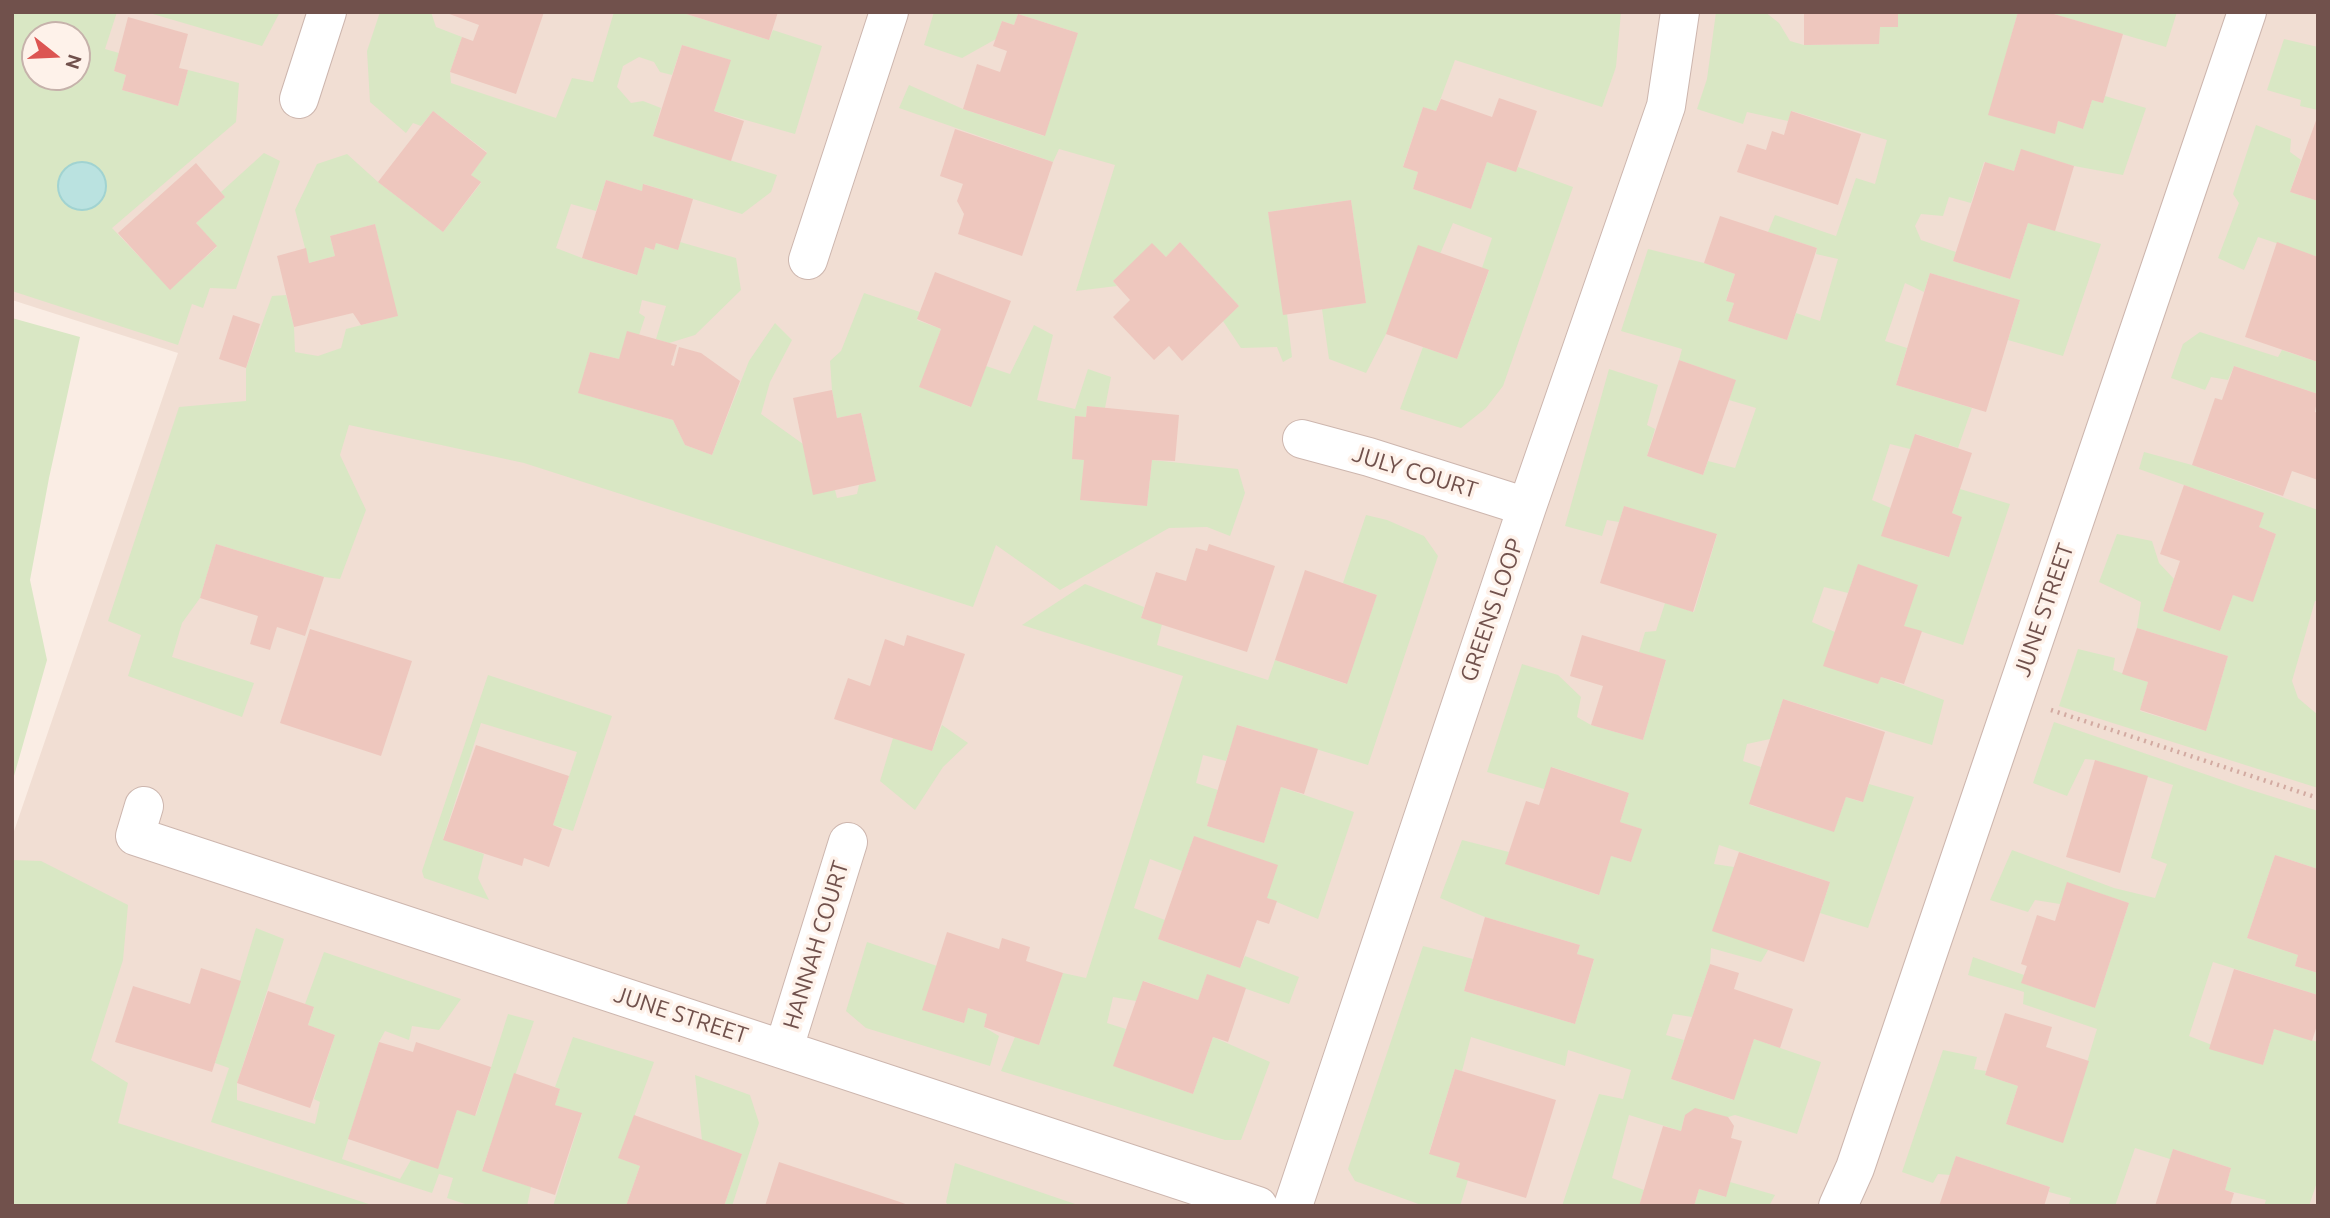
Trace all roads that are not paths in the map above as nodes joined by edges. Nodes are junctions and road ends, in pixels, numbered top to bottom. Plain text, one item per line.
1 (327, 12) edge
2 (889, 12) edge
3 (1681, 12) edge
4 (2247, 12) edge
5 (299, 99) dead end
6 (808, 260) dead end
7 (1302, 439) dead end
8 (1527, 507) junction
9 (144, 806) dead end
10 (848, 842) dead end
11 (785, 1048) junction
12 (1258, 1206) edge
13 (1293, 1206) edge
14 (1838, 1206) edge

1 - 5 street
2 - 6 street
3 - 8 street, GREENS LOOP
4 - 14 street, JUNE STREET
7 - 8 street, JULY COURT
8 - 13 street, GREENS LOOP
9 - 11 street, JUNE STREET
10 - 11 street, HANNAH COURT
11 - 12 street, JUNE STREET

